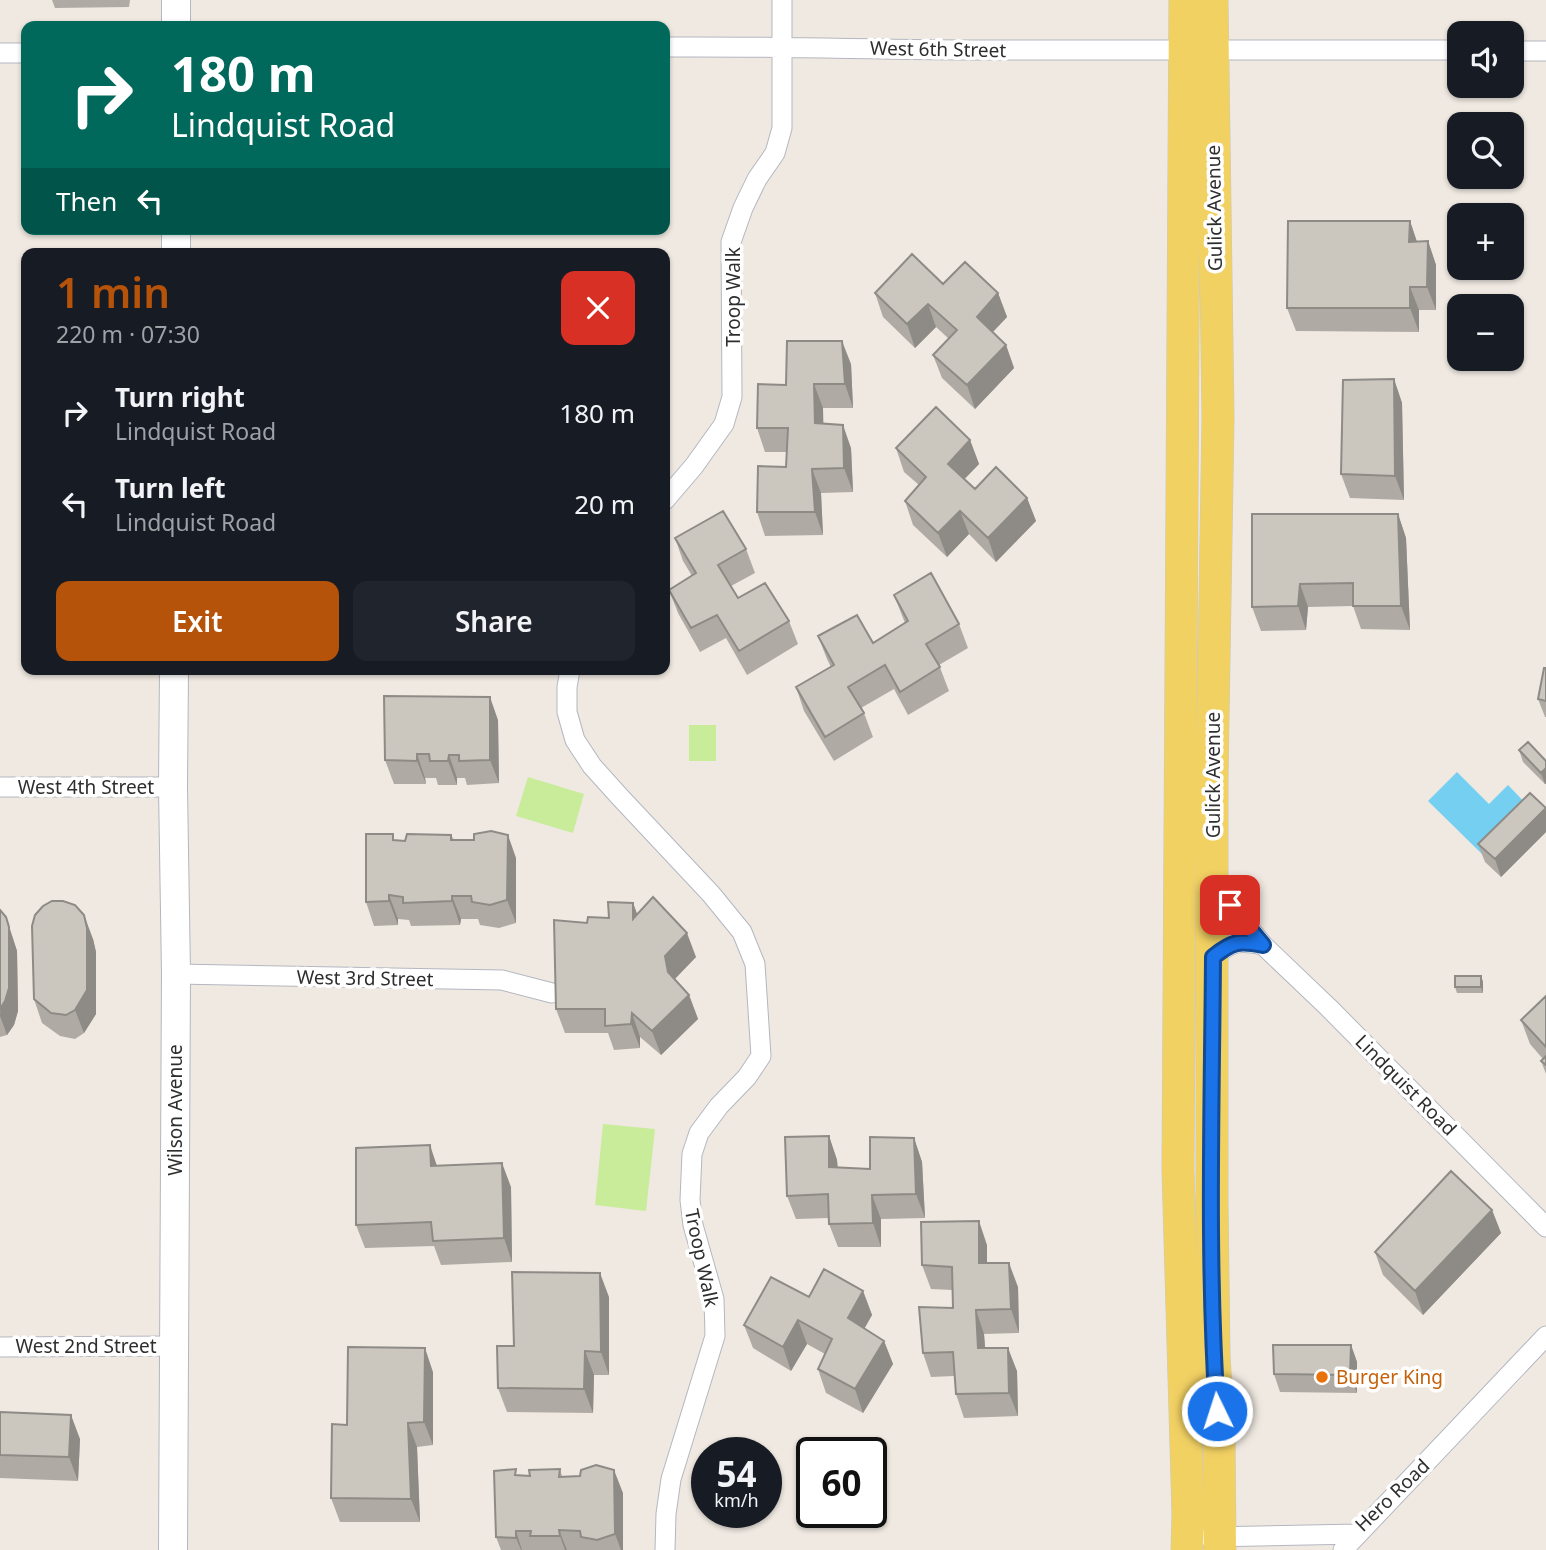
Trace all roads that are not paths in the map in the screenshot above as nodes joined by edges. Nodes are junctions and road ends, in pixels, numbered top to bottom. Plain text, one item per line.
1 (176, 0) edge
2 (782, 0) edge
3 (1185, 0) edge
4 (1212, 0) edge
5 (176, 21) edge
6 (782, 46) junction
7 (670, 47) edge
8 (1198, 50) junction
9 (1447, 50) edge
10 (1524, 51) edge
11 (1546, 51) edge
12 (0, 53) edge
13 (21, 53) edge
14 (670, 494) edge
15 (174, 675) edge
16 (569, 675) edge
17 (0, 787) edge
18 (173, 787) junction
19 (1213, 884) junction
20 (1263, 945) junction
21 (1213, 957) junction
22 (176, 974) junction
23 (552, 993) edge
24 (1546, 1227) edge
25 (1546, 1336) edge
26 (173, 1346) junction
27 (0, 1347) edge
28 (1358, 1534) junction
29 (1221, 1543) edge
30 (1187, 1544) edge
31 (173, 1550) edge
32 (665, 1550) edge
33 (1343, 1550) edge

1 - 5 street
2 - 6 street, Troop Walk
3 - 8 main road, Gulick Avenue
4 - 8 main road, Gulick Avenue
6 - 7 street, West 6th Street
6 - 8 street, West 6th Street
6 - 14 street, Troop Walk
8 - 9 street, West 6th Street
8 - 19 main road, Gulick Avenue
8 - 30 main road, Gulick Avenue
10 - 11 street
12 - 13 street
15 - 18 street, Wilson Avenue
16 - 32 street, Troop Walk
17 - 18 street, West 4th Street
18 - 22 street, Wilson Avenue
19 - 20 street, Lindquist Road
19 - 21 main road, Gulick Avenue
20 - 21 street
20 - 24 street, Lindquist Road
21 - 29 main road, Gulick Avenue
22 - 23 street, West 3rd Street
22 - 26 street, Wilson Avenue
25 - 28 street, Hero Road
26 - 27 street, West 2nd Street
26 - 31 street, Wilson Avenue
28 - 29 street, Hero Road
28 - 33 street
29 - 30 street, Hero Road

